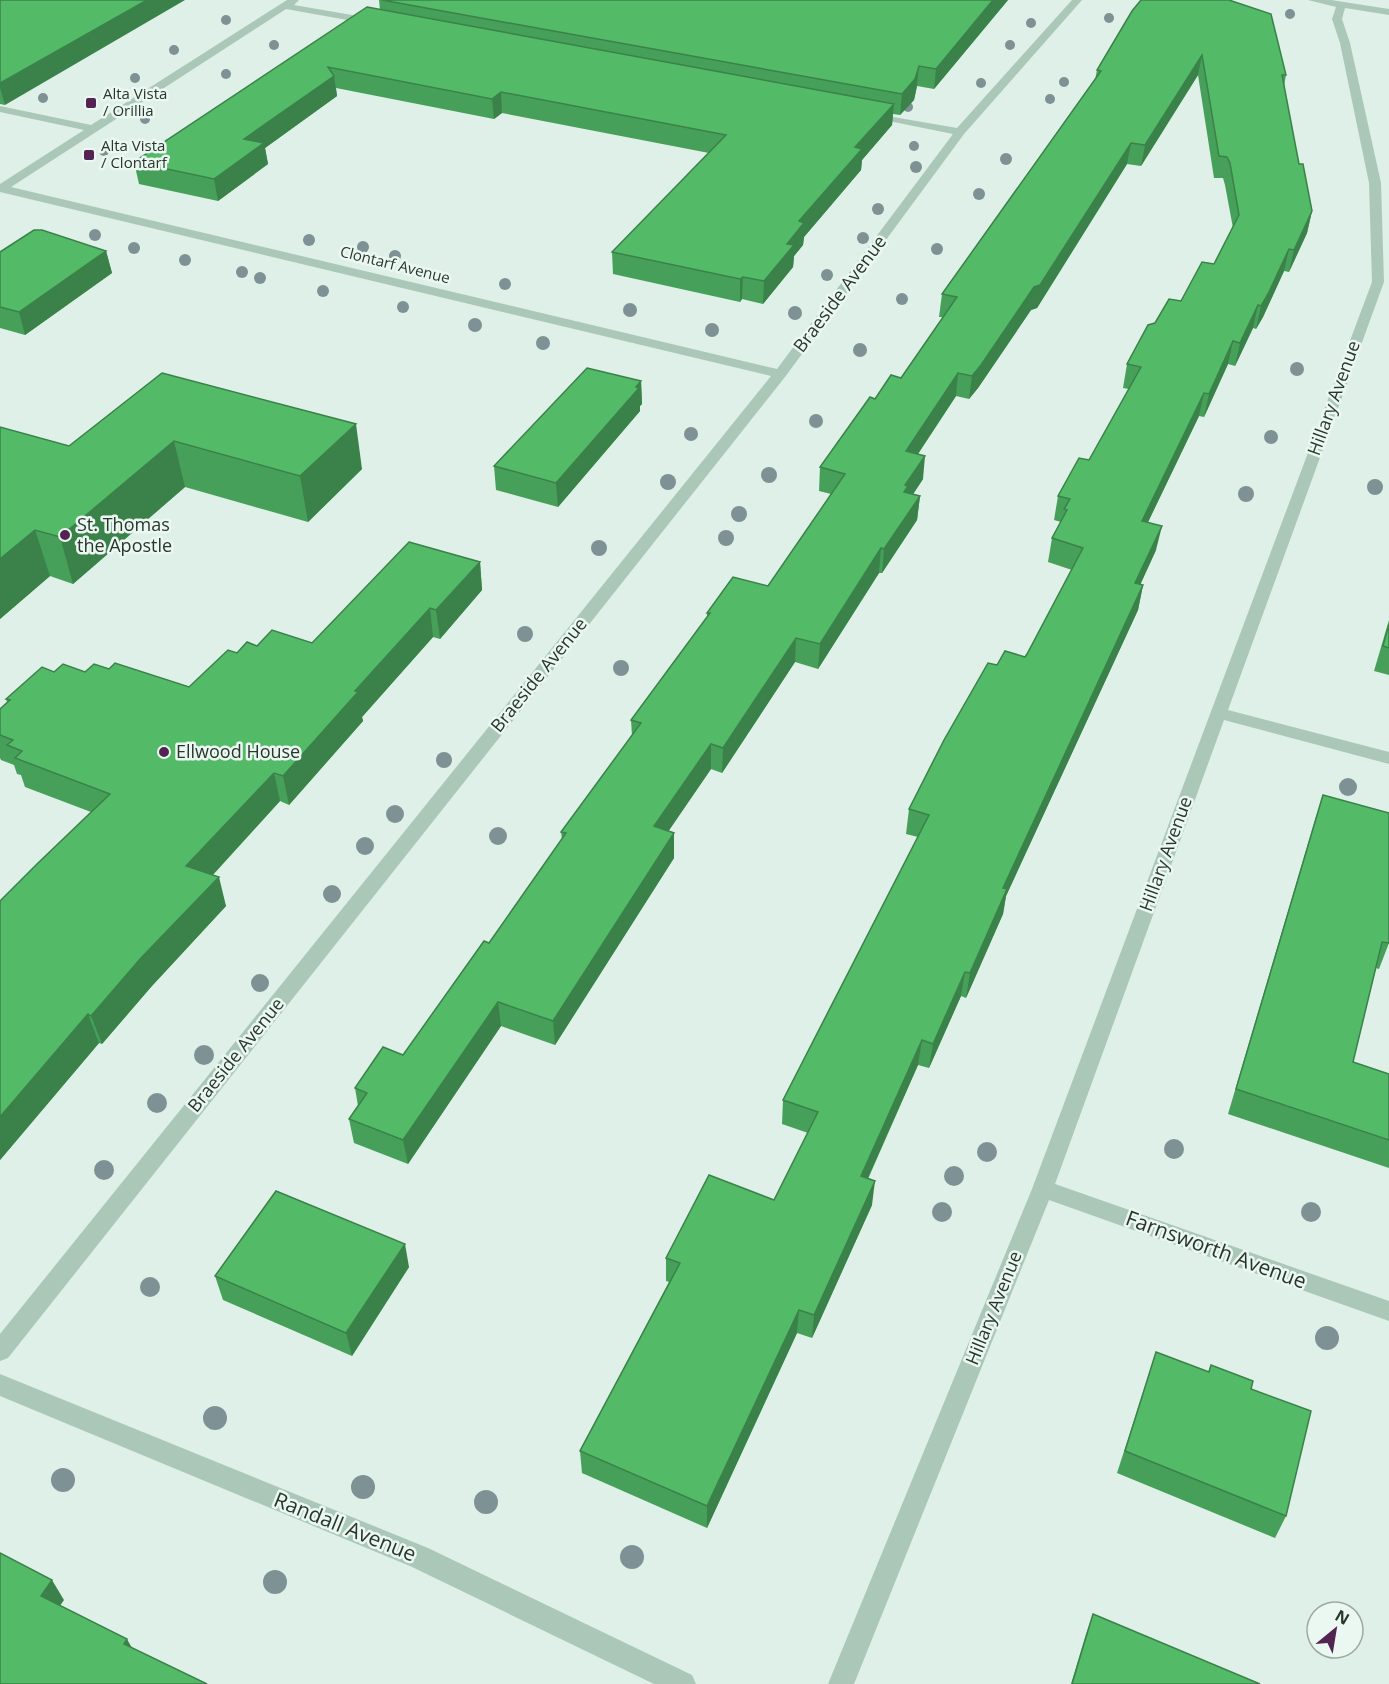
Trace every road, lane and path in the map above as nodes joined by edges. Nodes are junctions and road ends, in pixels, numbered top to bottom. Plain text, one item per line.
1 (1077, 0) edge
2 (1313, 0) edge
3 (290, 3) edge
4 (1341, 5) junction
5 (1389, 12) edge
6 (389, 25) edge
7 (0, 109) edge
8 (855, 112) edge
9 (93, 129) junction
10 (960, 132) junction
11 (1382, 184) edge
12 (1, 188) edge
13 (780, 374) junction
14 (1217, 713) junction
15 (1389, 758) edge
16 (1043, 1189) junction
17 (1389, 1311) edge
18 (0, 1351) edge
19 (0, 1385) edge
20 (683, 1684) edge
21 (841, 1684) edge

1 - 10 street, Braeside Avenue
2 - 4 street
3 - 6 street
3 - 9 street
4 - 5 street
4 - 11 street, Hillary Avenue
7 - 9 street
8 - 10 street
9 - 12 street
10 - 13 street, Braeside Avenue
11 - 14 street, Hillary Avenue
12 - 13 street, Clontarf Avenue
13 - 18 street, Braeside Avenue
14 - 15 street
14 - 16 street, Hillary Avenue
16 - 17 street, Farnsworth Avenue
16 - 21 street, Hillary Avenue
19 - 20 street, Randall Avenue

